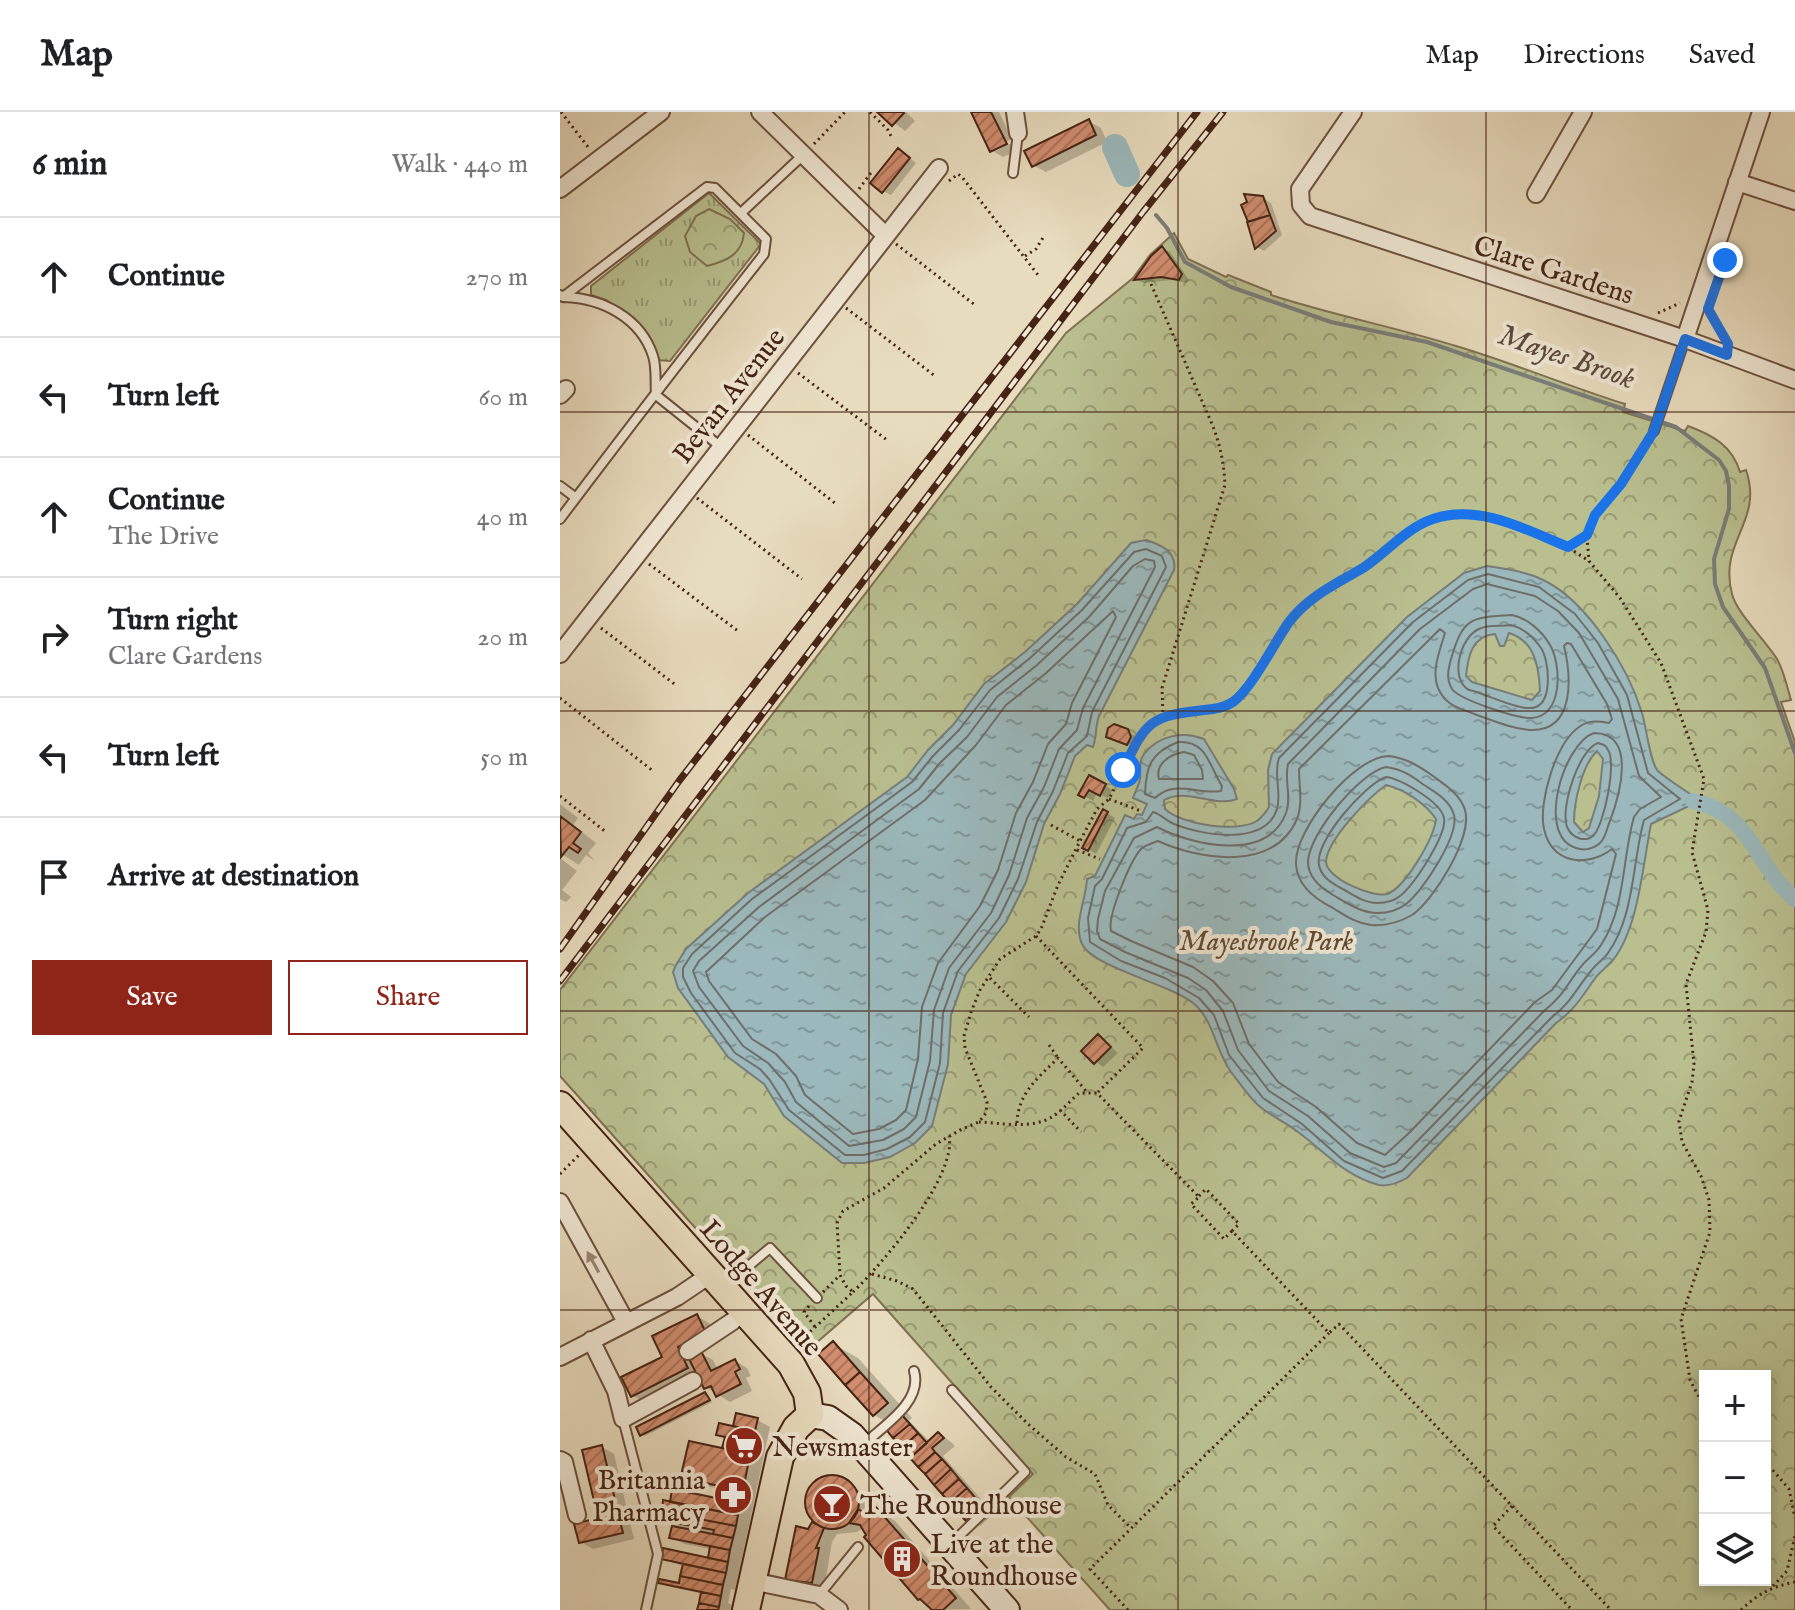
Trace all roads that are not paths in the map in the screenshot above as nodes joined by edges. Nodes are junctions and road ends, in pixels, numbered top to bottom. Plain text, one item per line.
1 (661, 112) edge
2 (760, 112) edge
3 (1015, 112) edge
4 (1353, 112) edge
5 (1583, 112) edge
6 (1761, 112) edge
7 (1018, 133) joint
8 (802, 156) junction
9 (935, 172) road end
10 (1013, 173) dead end
11 (1737, 182) junction
12 (560, 189) edge
13 (1536, 194) dead end
14 (1795, 201) edge
15 (741, 213) junction
16 (885, 235) junction
17 (561, 297) edge
18 (1685, 339) junction
19 (1795, 380) edge
20 (656, 395) junction
21 (1654, 431) road end
22 (721, 447) junction
23 (560, 486) edge
24 (576, 498) junction
25 (560, 519) edge
26 (560, 654) edge
27 (560, 1105) edge
28 (560, 1202) edge
29 (717, 1281) junction
30 (817, 1298) road end
31 (733, 1321) dead end
32 (626, 1322) junction
33 (591, 1340) junction
34 (688, 1351) dead end
35 (560, 1357) edge
36 (914, 1371) dead end
37 (693, 1381) dead end
38 (952, 1390) dead end
39 (810, 1415) junction
40 (623, 1419) junction
41 (862, 1446) junction
42 (560, 1460) edge
43 (577, 1515) dead end
44 (950, 1545) junction
45 (858, 1547) dead end
46 (752, 1581) junction
47 (819, 1595) junction
48 (646, 1610) edge
49 (746, 1610) edge
50 (839, 1610) edge
51 (1007, 1610) edge

1 - 12 street
2 - 8 street
3 - 7 street
4 - 18 street, Clare Gardens
5 - 13 street
6 - 11 street
7 - 10 lane
8 - 15 lane
8 - 16 street
9 - 16 street, Bevan Avenue
11 - 14 street
11 - 18 street
15 - 17 lane
15 - 20 lane
16 - 22 street, Bevan Avenue
17 - 20 lane
18 - 19 street, Clare Gardens
18 - 21 lane
20 - 22 lane
20 - 24 lane
22 - 26 street, Bevan Avenue
23 - 24 lane
24 - 25 lane
27 - 29 main road, Lodge Avenue
32 -> 28 street
29 - 30 lane
29 - 32 street
29 - 39 main road, Lodge Avenue
31 - 34 street
32 - 33 street
33 - 35 street
33 - 40 street
36 - 41 lane
37 - 40 street
38 - 44 lane
39 - 41 street
39 - 46 main road
40 - 48 lane
41 - 44 street
42 - 43 street
44 - 51 street
45 - 47 lane
46 - 47 street
46 - 49 main road
47 - 50 street

